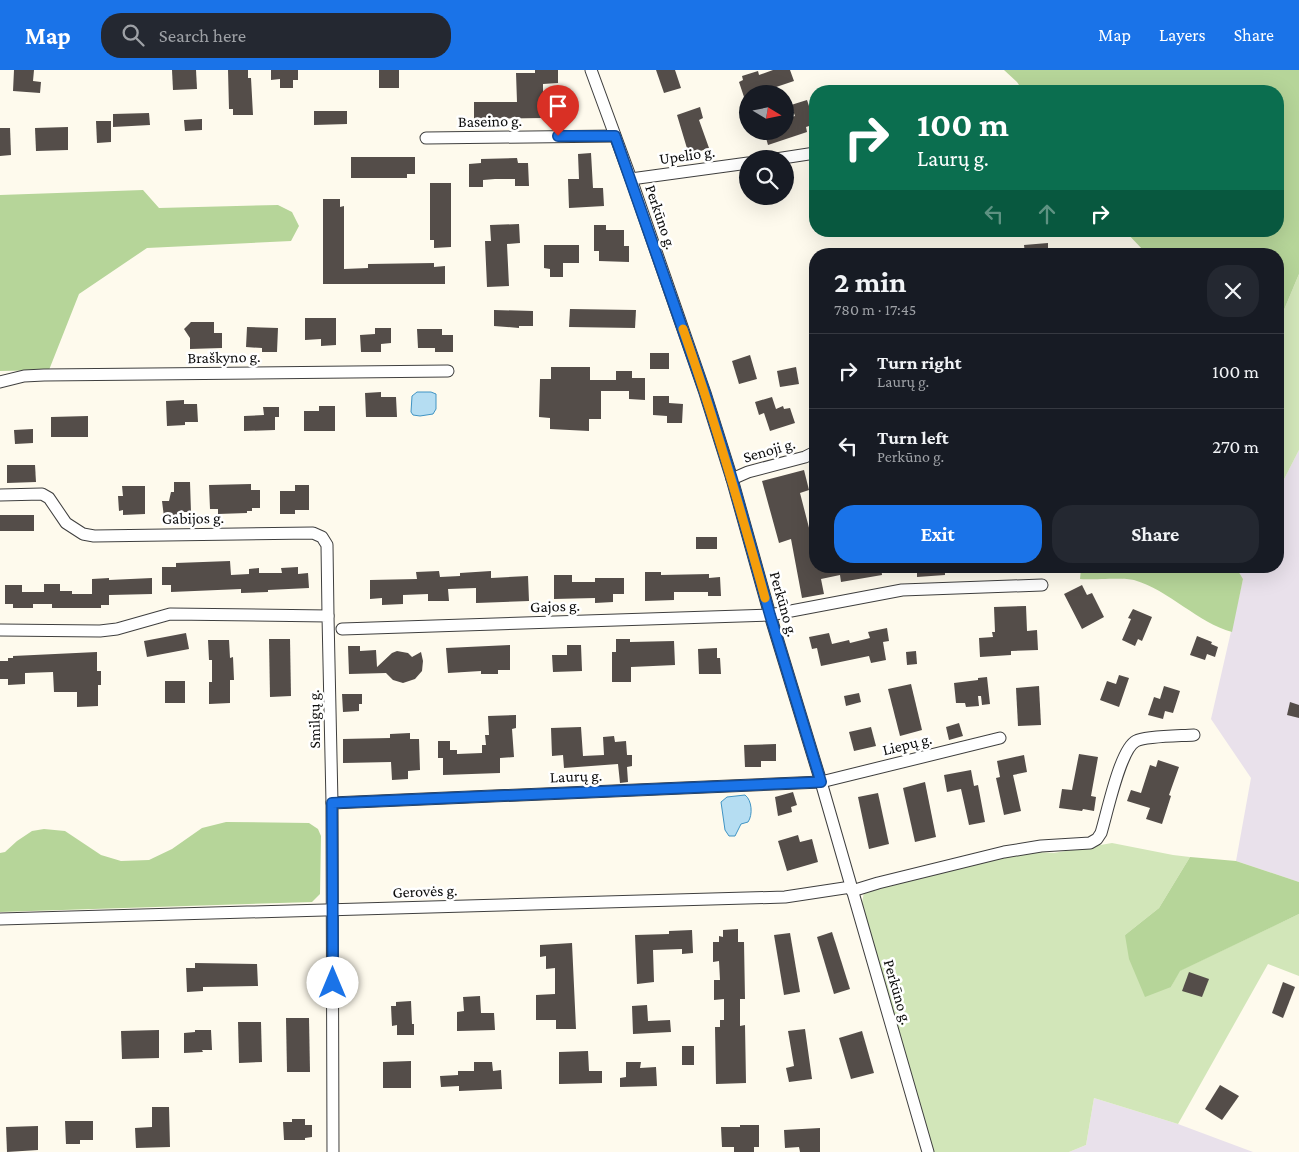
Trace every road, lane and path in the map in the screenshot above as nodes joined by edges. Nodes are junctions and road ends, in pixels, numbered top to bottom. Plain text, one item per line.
1 (591, 70) edge
2 (615, 136) junction
3 (426, 138) dead end
4 (809, 155) edge
5 (794, 157) edge
6 (739, 164) edge
7 (631, 179) junction
8 (448, 371) dead end
9 (0, 382) edge
10 (809, 455) edge
11 (732, 479) junction
12 (0, 495) edge
13 (1042, 585) dead end
14 (770, 615) junction
15 (328, 616) junction
16 (342, 629) dead end
17 (0, 630) edge
18 (1194, 735) dead end
19 (1000, 738) dead end
20 (821, 782) junction
21 (332, 803) junction
22 (852, 889) junction
23 (332, 910) junction
24 (0, 919) edge
25 (334, 1152) edge
26 (928, 1152) edge

1 - 2 street, Perkūno g.
2 - 3 street, Baseino g.
2 - 7 street, Perkūno g.
4 - 5 street
6 - 7 street, Upelio g.
7 - 11 street, Perkūno g.
8 - 9 street, Braškyno g.
10 - 11 street, Senoji g.
11 - 14 street, Perkūno g.
12 - 15 street, Gabijos g.
13 - 14 street, Gajos g.
14 - 16 street, Gajos g.
14 - 20 street, Perkūno g.
15 - 17 street
15 - 21 street, Smilgų g.
18 - 22 street, Gerovės g.
19 - 20 street, Liepų g.
20 - 21 street, Laurų g.
20 - 22 street, Perkūno g.
21 - 23 street, Smilgų g.
22 - 23 street, Gerovės g.
22 - 26 street, Perkūno g.
23 - 24 street, Gerovės g.
23 - 25 street, Smilgų g.

